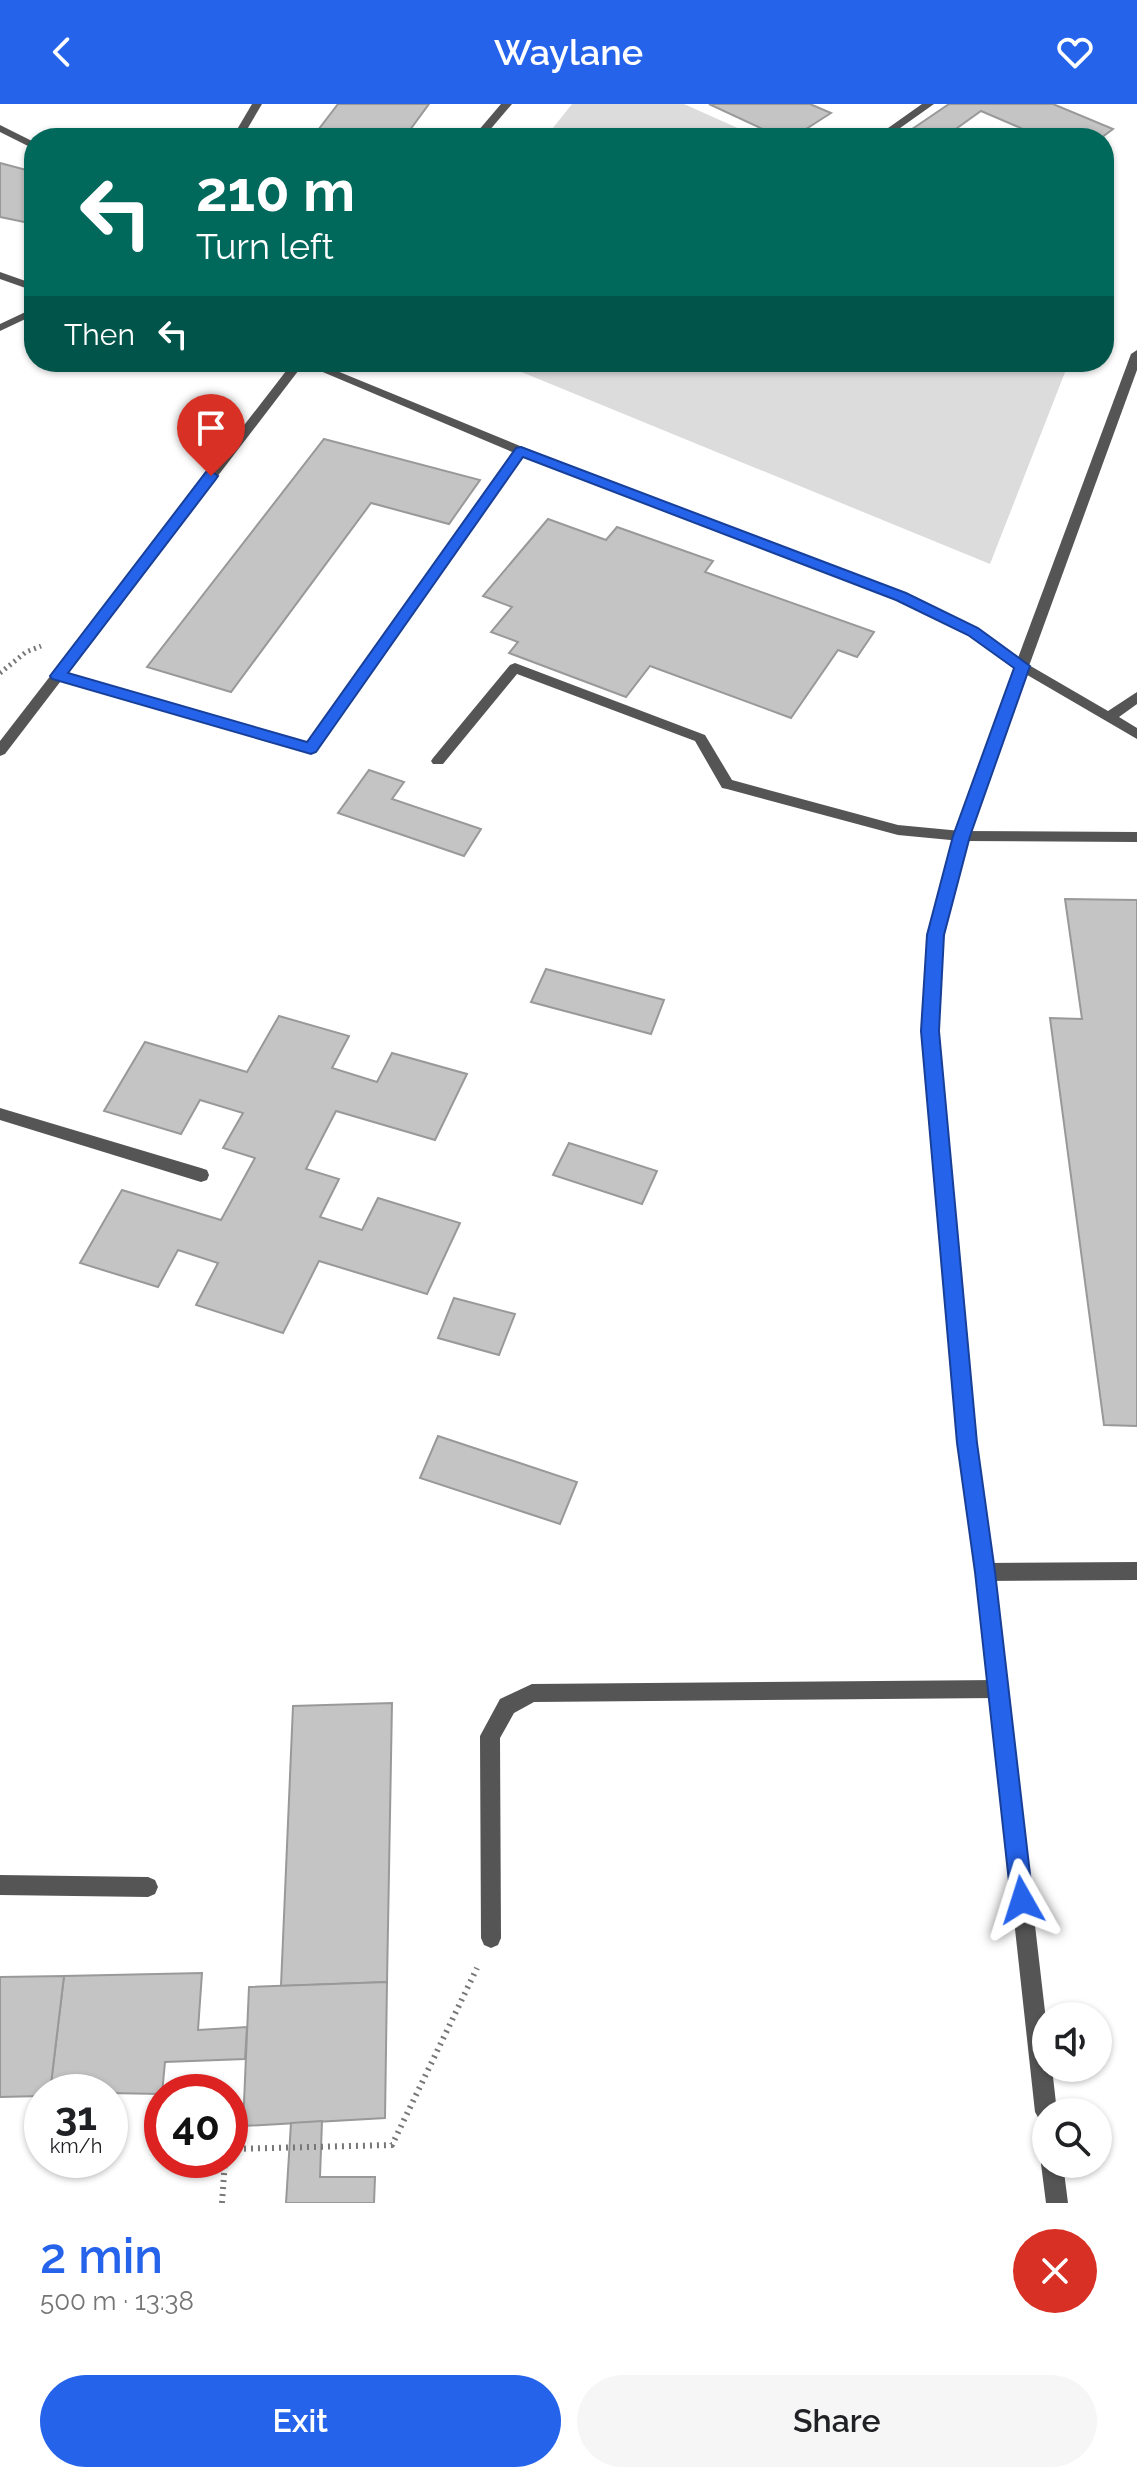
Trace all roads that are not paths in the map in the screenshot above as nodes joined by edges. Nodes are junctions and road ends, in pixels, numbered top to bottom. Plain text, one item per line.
1 (257, 104) edge
2 (507, 104) edge
3 (929, 104) edge
4 (0, 128) edge
5 (243, 128) edge
6 (486, 128) edge
7 (894, 128) edge
8 (24, 141) edge
9 (0, 275) edge
10 (24, 284) edge
11 (24, 316) edge
12 (0, 328) edge
13 (1137, 354) edge
14 (291, 372) edge
15 (329, 372) edge
16 (521, 451) junction
17 (1022, 666) junction
18 (58, 676) junction
19 (1137, 697) edge
20 (1109, 717) junction
21 (1137, 734) edge
22 (0, 751) edge
23 (438, 761) dead end
24 (961, 836) junction
25 (1137, 837) edge
26 (0, 1114) edge
27 (201, 1175) dead end
28 (1137, 1571) edge
29 (985, 1572) junction
30 (998, 1689) junction
31 (0, 1885) edge
32 (148, 1887) dead end
33 (491, 1938) road end
34 (1044, 2098) edge
35 (1054, 2178) edge
36 (1057, 2203) edge

1 - 5 street
2 - 6 street
3 - 7 street
4 - 8 street
9 - 10 street
11 - 12 street
13 - 17 street
14 - 18 street
15 - 16 street
16 - 17 street
16 - 18 street
17 - 20 street
17 - 24 street
18 - 22 street
19 - 20 street
20 - 21 street
23 - 24 street
24 - 25 street
24 - 29 street
26 - 27 street
28 - 29 street
29 - 30 street
30 - 33 street
30 - 34 street
31 - 32 street
35 - 36 street

